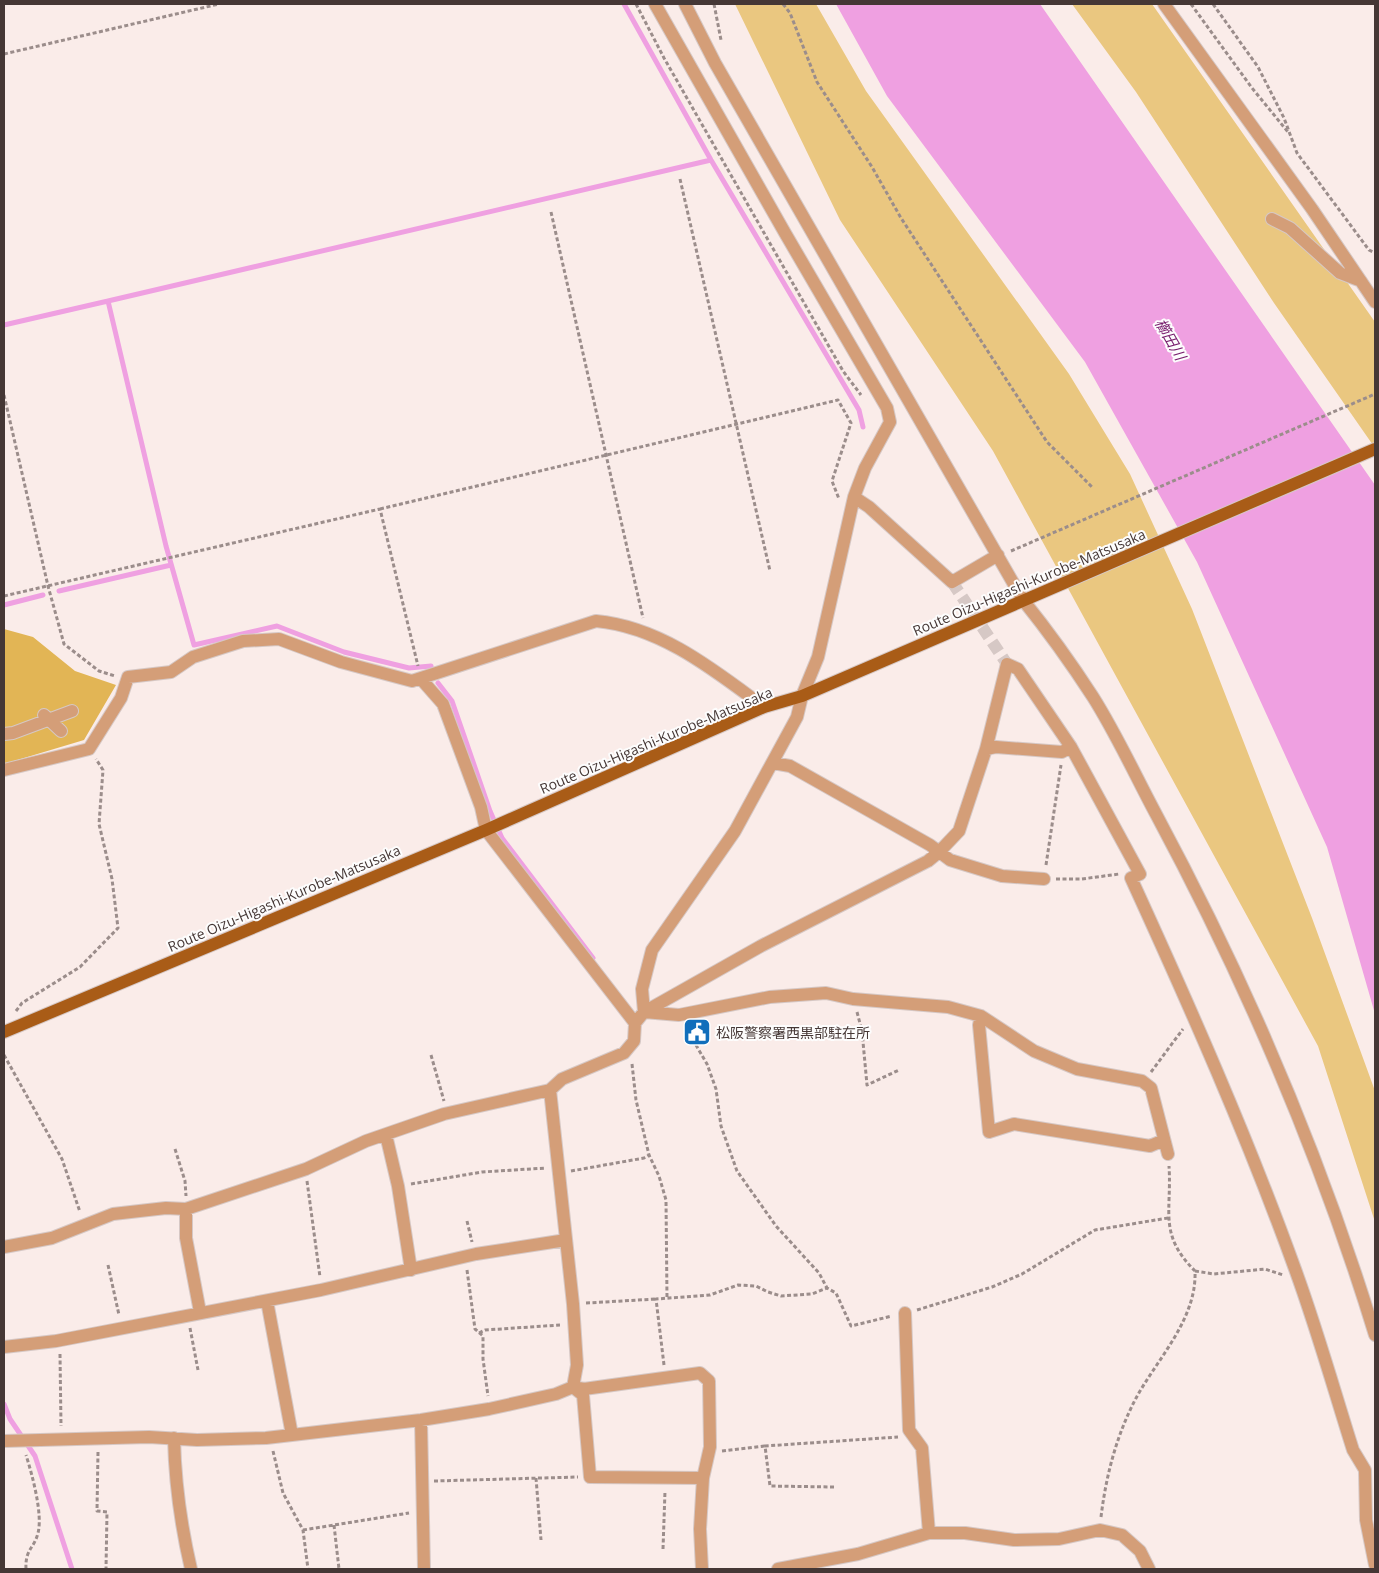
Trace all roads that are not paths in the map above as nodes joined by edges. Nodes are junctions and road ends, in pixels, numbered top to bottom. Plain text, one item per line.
1 (655, 4) edge
2 (685, 4) edge
3 (1164, 4) edge
4 (1272, 219) dead end
5 (1361, 281) junction
6 (1375, 302) edge
7 (1375, 449) edge
8 (854, 497) junction
9 (1003, 554) junction
10 (1028, 598) junction
11 (421, 679) junction
12 (802, 696) junction
13 (764, 707) junction
14 (72, 711) dead end
15 (46, 718) junction
16 (61, 731) dead end
17 (4, 734) edge
18 (986, 749) junction
19 (1066, 749) junction
20 (773, 763) junction
21 (4, 770) edge
22 (492, 827) junction
23 (939, 852) junction
24 (1044, 879) road end
25 (644, 1012) junction
26 (981, 1016) junction
27 (635, 1023) junction
28 (4, 1032) edge
29 (550, 1090) junction
30 (386, 1135) junction
31 (1164, 1140) junction
32 (1168, 1154) road end
33 (186, 1209) junction
34 (566, 1240) junction
35 (4, 1247) edge
36 (411, 1270) junction
37 (267, 1301) junction
38 (905, 1313) road end
39 (194, 1314) junction
40 (1375, 1335) edge
41 (4, 1347) edge
42 (573, 1387) junction
43 (421, 1420) junction
44 (292, 1435) junction
45 (174, 1438) junction
46 (4, 1441) edge
47 (703, 1478) junction
48 (929, 1533) junction
49 (1375, 1565) edge
50 (191, 1569) edge
51 (424, 1569) edge
52 (702, 1569) edge
53 (778, 1569) edge
54 (1149, 1569) edge

1 - 8 street
2 - 9 street
3 - 5 street
4 - 5 street
5 - 6 street
7 - 10 main road, Route Oizu-Higashi-Kurobe-Matsusaka
8 - 9 street
8 - 12 street
9 - 10 street
10 - 12 main road, Route Oizu-Higashi-Kurobe-Matsusaka
10 - 40 street
11 - 13 street
11 - 21 street
11 - 22 street
12 - 13 main road, Route Oizu-Higashi-Kurobe-Matsusaka
12 - 20 street
13 - 22 main road, Route Oizu-Higashi-Kurobe-Matsusaka
14 - 15 street
15 - 16 street
15 - 17 street
18 - 19 street
18 - 19 street
18 - 23 street
19 - 49 street
20 - 23 street
20 - 25 street
22 - 27 street
22 - 28 main road, Route Oizu-Higashi-Kurobe-Matsusaka
23 - 24 street
23 - 25 street
25 - 26 street
25 - 27 street
26 - 31 street
26 - 31 street
27 - 29 street
29 - 30 street
29 - 34 street
30 - 33 street
30 - 36 street
31 - 32 street
33 - 35 street
33 - 39 street
34 - 36 street
34 - 42 street
36 - 37 street
37 - 39 street
37 - 44 street
38 - 48 street
39 - 41 street
42 - 43 street
42 - 47 street
42 - 47 street
43 - 44 street
43 - 51 street
44 - 45 street
45 - 46 street
45 - 50 street
47 - 52 street
48 - 53 street
48 - 54 street

